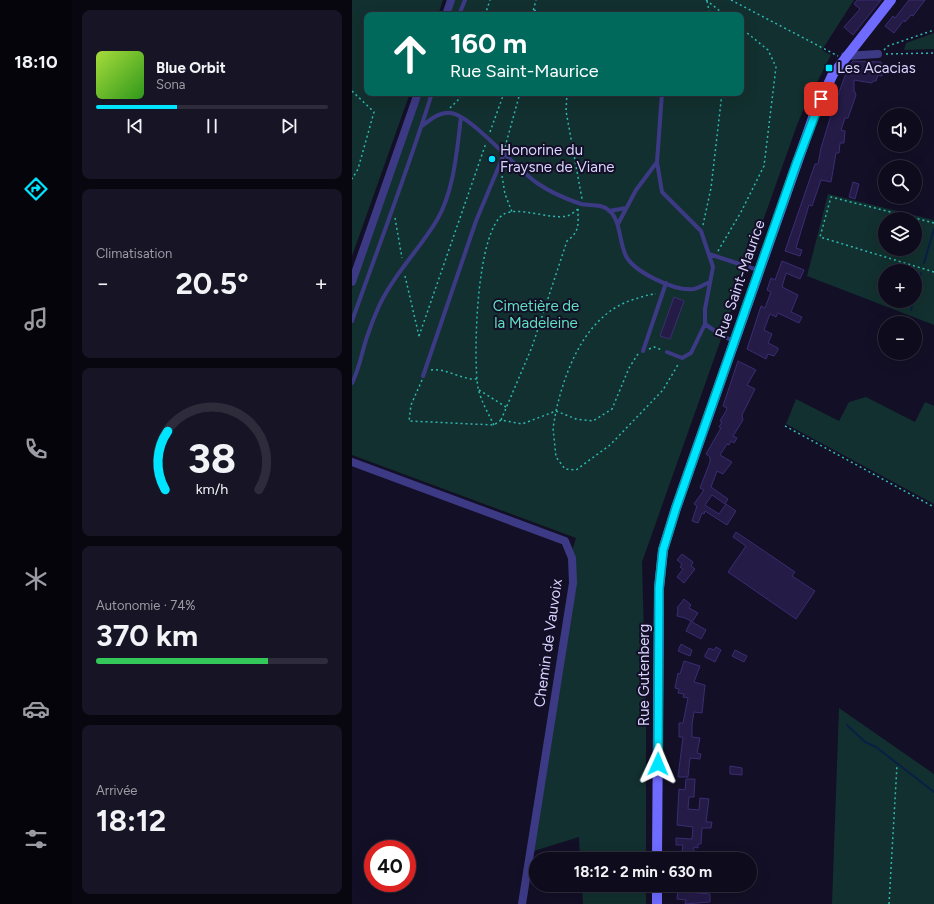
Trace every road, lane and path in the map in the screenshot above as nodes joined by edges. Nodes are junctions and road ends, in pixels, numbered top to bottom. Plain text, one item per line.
1 (451, 0) edge
2 (465, 0) edge
3 (490, 0) edge
4 (536, 0) edge
5 (706, 0) edge
6 (731, 0) edge
7 (891, 0) edge
8 (534, 10) joint
9 (447, 12) edge
10 (460, 12) edge
11 (486, 12) edge
12 (539, 12) edge
13 (709, 12) edge
14 (721, 12) edge
15 (744, 30) edge
16 (934, 30) edge
17 (934, 53) edge
18 (878, 54) junction
19 (841, 56) junction
20 (352, 91) edge
21 (417, 96) edge
22 (431, 96) edge
23 (460, 96) edge
24 (503, 96) edge
25 (519, 96) edge
26 (567, 96) edge
27 (662, 96) edge
28 (722, 96) edge
29 (446, 112) junction
30 (461, 117) junction
31 (422, 126) junction
32 (488, 139) junction
33 (504, 154) junction
34 (657, 162) junction
35 (500, 163) junction
36 (352, 179) edge
37 (582, 204) junction
38 (626, 208) junction
39 (578, 209) junction
40 (609, 210) junction
41 (512, 212) junction
42 (934, 223) edge
43 (618, 224) junction
44 (702, 231) junction
45 (709, 254) junction
46 (716, 257) junction
47 (759, 270) junction
48 (934, 272) edge
49 (352, 282) edge
50 (710, 282) junction
51 (666, 283) junction
52 (662, 294) junction
53 (352, 321) edge
54 (705, 324) junction
55 (419, 336) dead end
56 (734, 341) junction
57 (643, 351) junction
58 (667, 352) joint
59 (682, 358) junction
60 (424, 376) junction
61 (477, 379) junction
62 (352, 383) edge
63 (479, 390) junction
64 (506, 406) junction
65 (556, 411) junction
66 (501, 420) junction
67 (494, 425) junction
68 (784, 426) dead end
69 (352, 462) edge
70 (934, 507) edge
71 (659, 588) joint
72 (897, 765) dead end
73 (657, 852) edge
74 (657, 892) edge
75 (522, 904) edge
76 (657, 904) edge
77 (889, 904) edge

1 - 9 street
2 - 10 lane
3 - 11 path
4 - 8 path
5 - 13 path
5 - 14 path
6 - 19 path
7 - 19 street, Rue Saint-Maurice
8 - 12 path
15 - 46 path
16 - 18 path
17 - 18 path
18 - 19 street
19 - 47 street, Rue Saint-Maurice
20 - 36 path
21 - 49 street
22 - 31 lane
23 - 29 path
24 - 32 path
25 - 33 path
26 - 37 path
27 - 34 lane
28 - 44 path
29 - 30 lane
29 - 31 lane
30 - 32 lane
30 - 62 lane
31 - 53 lane
32 - 33 lane
32 - 55 path
33 - 35 lane
33 - 37 lane
34 - 38 lane
34 - 44 lane
35 - 41 path
35 - 60 lane
37 - 39 path
37 - 40 lane
38 - 40 lane
38 - 43 lane
39 - 41 path
39 - 64 path
40 - 43 lane
41 - 61 path
42 - 48 path
43 - 51 lane
44 - 45 lane
45 - 46 lane
45 - 50 lane
46 - 47 lane
47 - 56 street, Rue Saint-Maurice
50 - 51 lane
50 - 54 lane
51 - 52 lane
52 - 57 lane
52 - 65 path
54 - 56 lane
54 - 59 lane
56 - 71 street, Rue Saint-Maurice
57 - 58 path
57 - 65 path
58 - 59 lane
59 - 65 path
60 - 61 path
60 - 67 path
61 - 63 path
63 - 64 path
63 - 67 path
64 - 66 path
65 - 66 path
66 - 67 path
68 - 70 path
69 - 75 street, Chemin de Vauvoix
71 - 73 street, Rue Gutenberg
72 - 77 path
74 - 76 street

